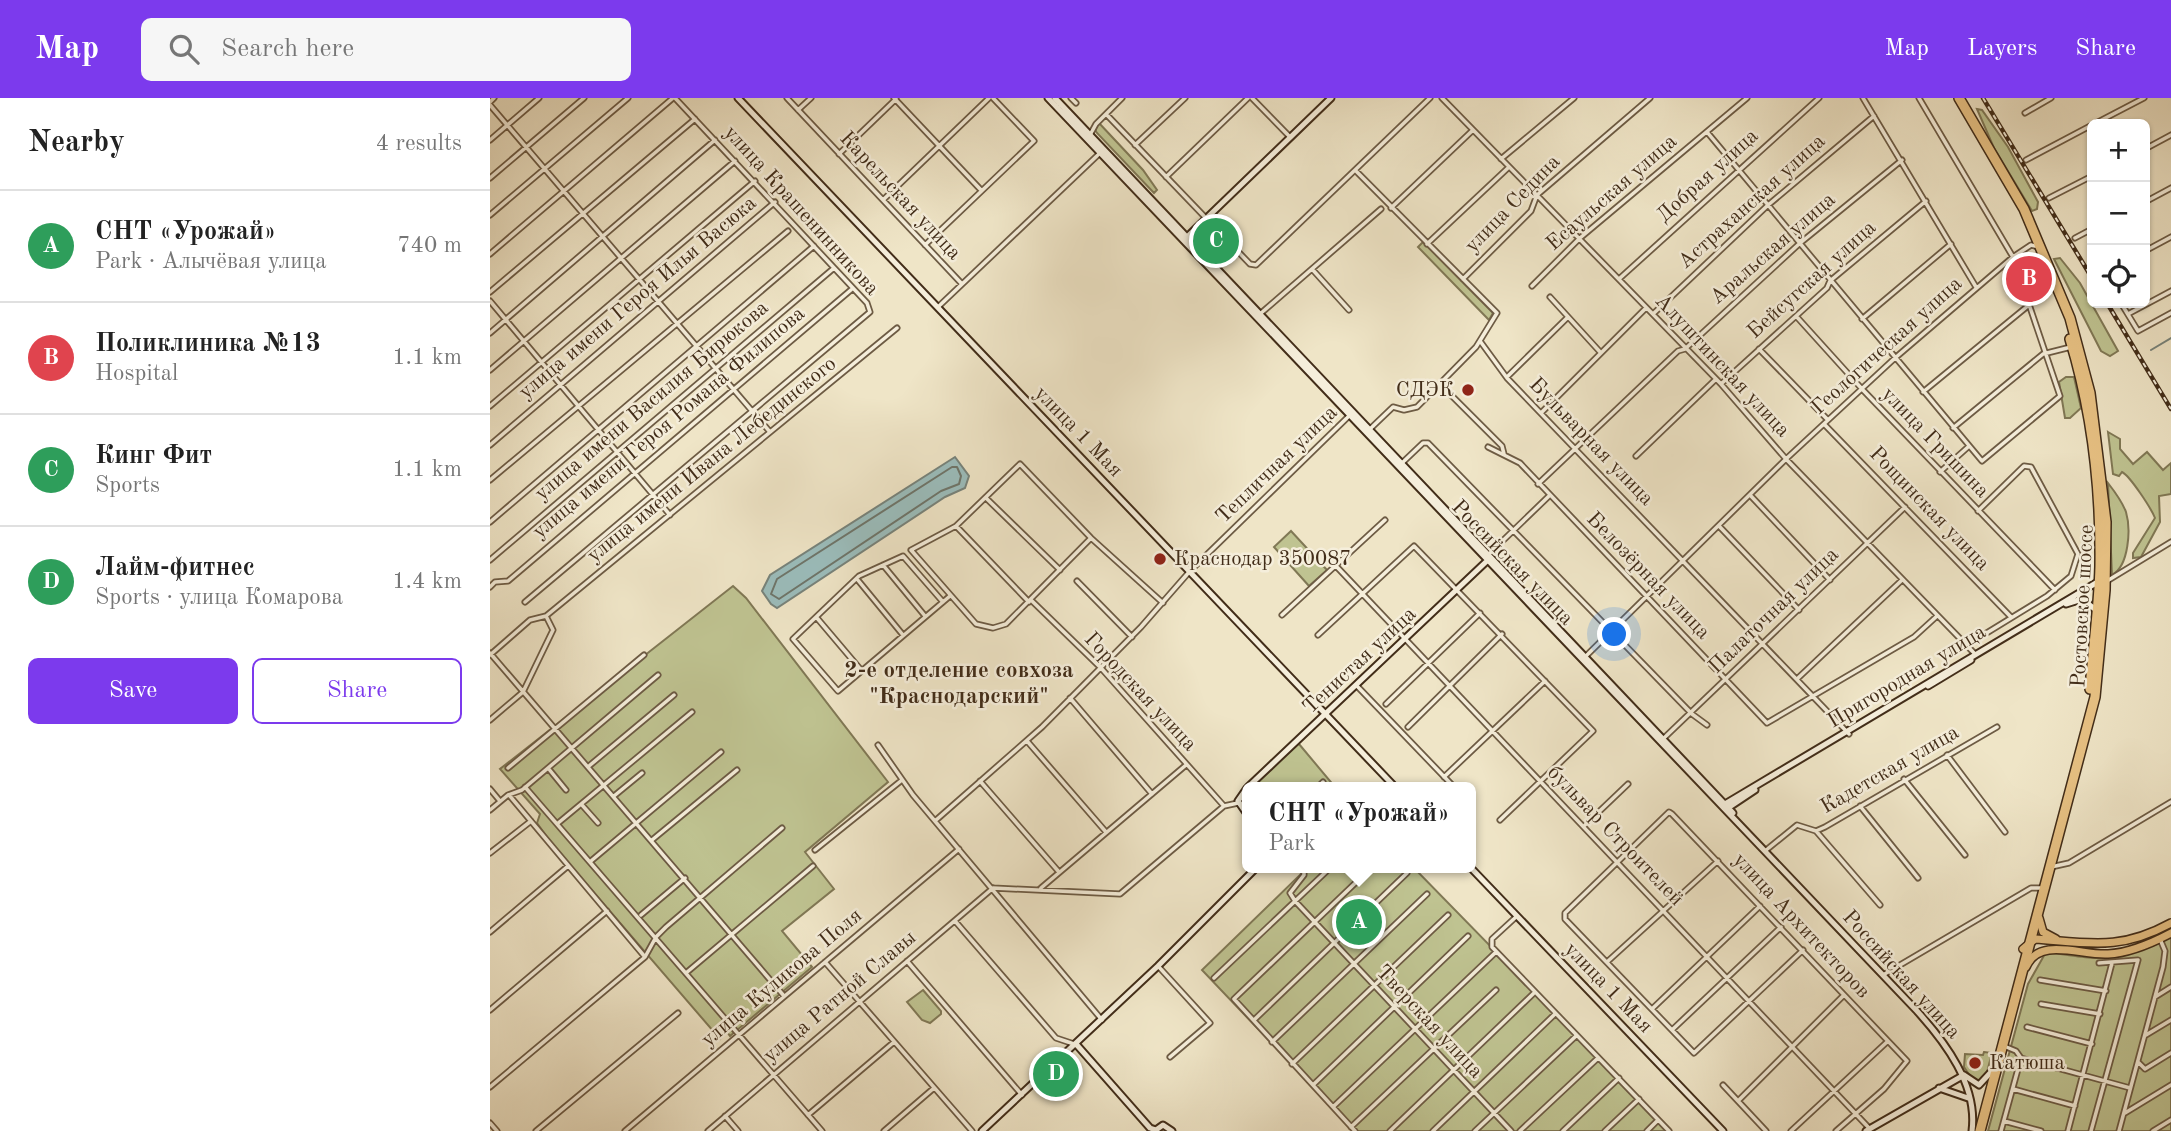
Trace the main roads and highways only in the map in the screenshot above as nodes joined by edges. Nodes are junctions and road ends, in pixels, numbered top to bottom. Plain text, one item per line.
1 (1957, 98) edge
2 (2104, 580) junction
3 (2048, 867) junction
4 (2039, 911) junction
5 (2171, 923) edge
6 (2171, 933) edge
7 (2027, 941) junction
8 (2067, 942) junction
9 (2090, 953) junction
10 (2012, 1007) junction
11 (1976, 1129) edge

1 - 2 highway, Ростовское шоссе
1 - 2 highway, Ростовское шоссе
2 - 3 highway, Ростовское шоссе
2 - 3 highway, Ростовское шоссе
3 - 4 highway, Ростовское шоссе
3 - 7 highway, Ростовское шоссе
4 - 7 highway, Ростовское шоссе
4 - 8 main road
5 - 8 main road
6 - 9 main road
7 - 8 main road
7 - 9 main road
7 - 10 highway, Ростовское шоссе
7 - 11 highway, Ростовское шоссе
9 - 10 main road
10 - 11 highway, Ростовское шоссе

